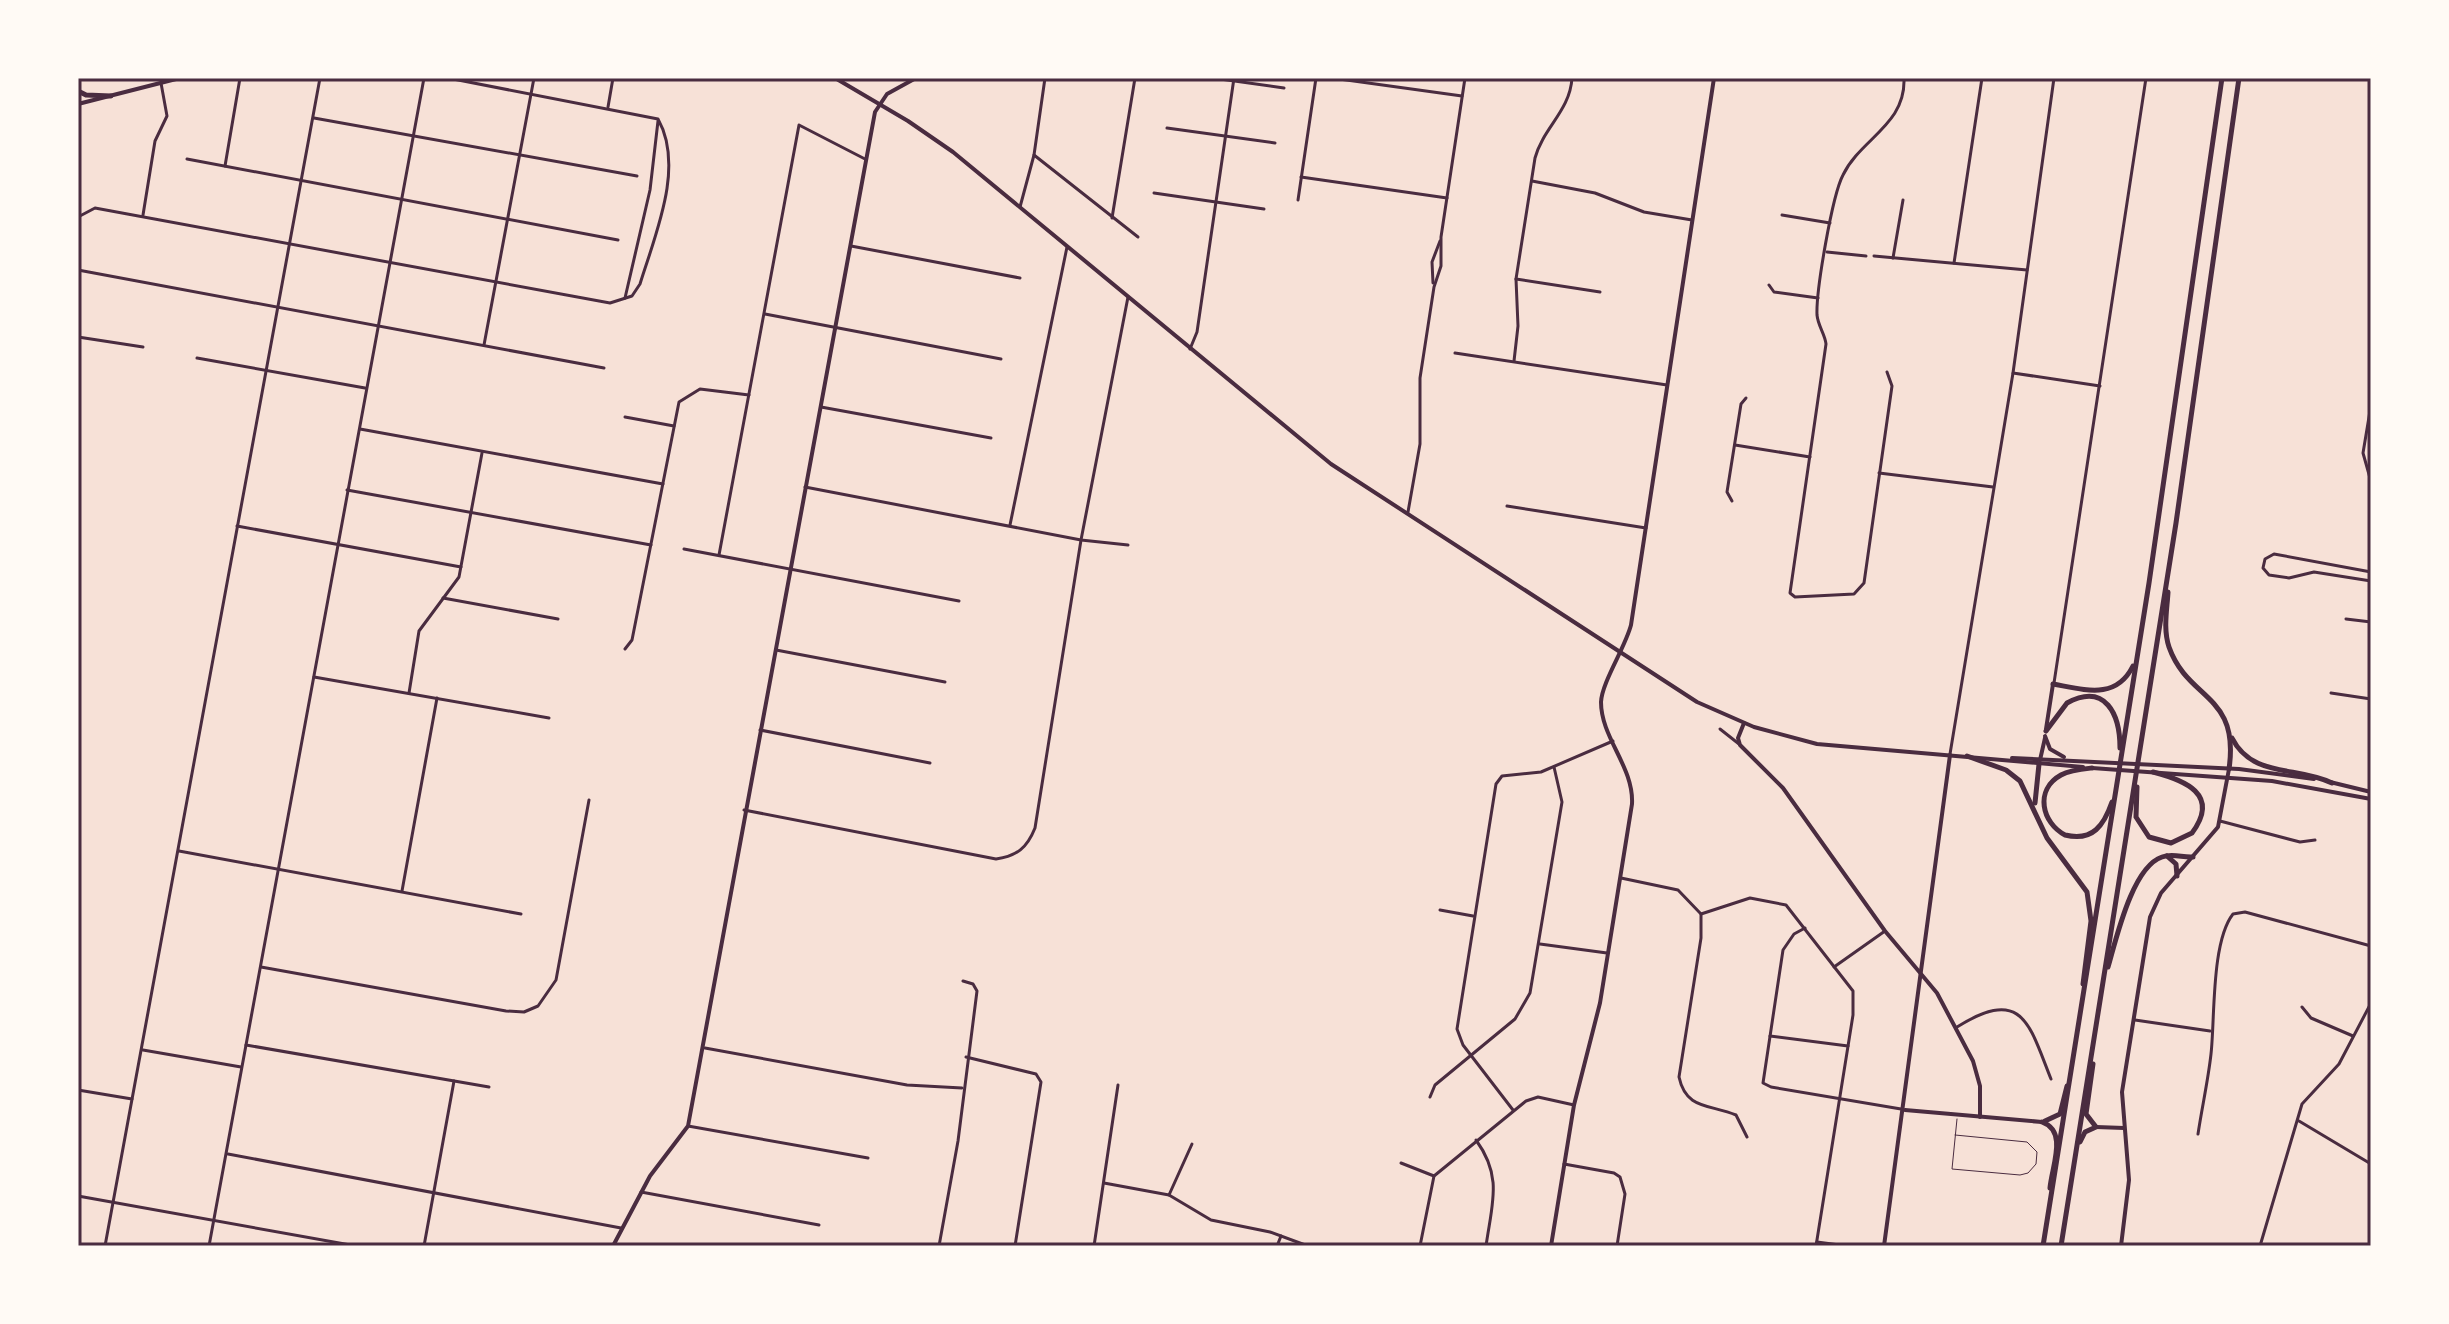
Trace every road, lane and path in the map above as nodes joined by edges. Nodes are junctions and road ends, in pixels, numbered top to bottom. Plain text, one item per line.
1 (180, 78) edge
2 (240, 78) edge
3 (320, 78) edge
4 (424, 78) edge
5 (448, 78) edge
6 (534, 78) edge
7 (613, 78) edge
8 (835, 78) edge
9 (916, 78) edge
10 (1045, 78) edge
11 (1135, 78) edge
12 (1213, 78) edge
13 (1316, 78) edge
14 (1332, 78) edge
15 (1465, 78) edge
16 (1572, 78) edge
17 (1714, 78) edge
18 (1904, 78) edge
19 (1982, 78) edge
20 (2054, 78) edge
21 (2146, 78) edge
22 (2222, 78) edge
23 (2239, 78) edge
24 (1234, 80) edge
25 (161, 83) junction
26 (1284, 88) dead end
27 (78, 91) edge
28 (531, 93) junction
29 (111, 96) junction
30 (1462, 96) junction
31 (880, 103) junction
32 (78, 104) edge
33 (608, 107) junction
34 (313, 118) junction
35 (658, 119) junction
36 (1167, 128) dead end
37 (1226, 135) junction
38 (412, 137) junction
39 (1275, 143) dead end
40 (1034, 155) junction
41 (519, 156) junction
42 (187, 159) dead end
43 (866, 160) junction
44 (225, 166) junction
45 (637, 176) dead end
46 (1301, 177) junction
47 (301, 181) junction
48 (1532, 181) junction
49 (1154, 193) dead end
50 (1447, 198) junction
51 (401, 199) junction
52 (1298, 200) dead end
53 (1903, 200) dead end
54 (1217, 202) junction
55 (1020, 207) junction
56 (1264, 209) dead end
57 (1782, 215) dead end
58 (143, 216) junction
59 (78, 217) edge
60 (1112, 218) junction
61 (508, 220) junction
62 (1692, 220) junction
63 (1830, 223) junction
64 (1138, 237) dead end
65 (1441, 237) junction
66 (618, 240) dead end
67 (290, 244) junction
68 (851, 246) junction
69 (1067, 247) junction
70 (1827, 252) junction
71 (1866, 256) dead end
72 (1874, 256) dead end
73 (1893, 258) junction
74 (389, 263) junction
75 (1954, 263) junction
76 (78, 270) edge
77 (2027, 270) junction
78 (1020, 278) dead end
79 (1516, 279) junction
80 (496, 283) junction
81 (1769, 285) dead end
82 (1434, 287) junction
83 (1600, 292) dead end
84 (1128, 297) junction
85 (625, 298) junction
86 (1818, 298) junction
87 (277, 308) junction
88 (765, 314) junction
89 (378, 326) junction
90 (835, 326) junction
91 (78, 337) edge
92 (484, 345) junction
93 (143, 347) dead end
94 (1190, 349) junction
95 (1455, 353) dead end
96 (197, 358) dead end
97 (1001, 359) dead end
98 (1514, 361) junction
99 (604, 368) dead end
100 (266, 371) junction
101 (1887, 372) dead end
102 (2013, 373) junction
103 (1667, 385) junction
104 (2101, 386) junction
105 (365, 388) junction
106 (750, 395) junction
107 (1746, 398) dead end
108 (2371, 405) edge
109 (821, 407) junction
110 (2370, 414) edge
111 (625, 417) dead end
112 (674, 426) junction
113 (360, 429) junction
114 (991, 438) dead end
115 (1735, 445) junction
116 (482, 451) junction
117 (1810, 457) junction
118 (1879, 473) junction
119 (2370, 478) edge
120 (663, 484) junction
121 (805, 487) junction
122 (1993, 487) junction
123 (347, 490) junction
124 (1732, 501) dead end
125 (1507, 506) dead end
126 (471, 513) junction
127 (1406, 514) junction
128 (1010, 525) junction
129 (237, 526) junction
130 (1646, 528) junction
131 (1081, 540) junction
132 (338, 545) junction
133 (651, 545) junction
134 (1128, 545) dead end
135 (684, 549) dead end
136 (719, 555) junction
137 (461, 567) junction
138 (789, 569) junction
139 (2169, 569) junction
140 (2371, 572) edge
141 (2371, 581) edge
142 (443, 598) junction
143 (959, 601) dead end
144 (558, 619) dead end
145 (2346, 619) dead end
146 (2371, 622) edge
147 (625, 649) dead end
148 (776, 650) junction
149 (1621, 655) junction
150 (2136, 661) junction
151 (314, 677) junction
152 (945, 682) dead end
153 (2053, 684) junction
154 (409, 693) junction
155 (2331, 693) dead end
156 (437, 698) junction
157 (2371, 699) edge
158 (549, 718) dead end
159 (1744, 723) junction
160 (1720, 729) dead end
161 (760, 730) junction
162 (2045, 733) junction
163 (2230, 733) junction
164 (1613, 741) junction
165 (1740, 745) junction
166 (2122, 746) junction
167 (1950, 755) junction
168 (1967, 756) junction
169 (2041, 757) junction
170 (2000, 758) junction
171 (2066, 758) junction
172 (930, 763) dead end
173 (2039, 764) junction
174 (1554, 767) junction
175 (2092, 768) junction
176 (2229, 769) junction
177 (2153, 772) junction
178 (2228, 777) junction
179 (2332, 783) junction
180 (2136, 786) junction
181 (2117, 788) junction
182 (2371, 792) edge
183 (2371, 799) edge
184 (589, 800) dead end
185 (744, 810) junction
186 (2036, 812) junction
187 (2220, 821) junction
188 (2315, 840) dead end
189 (178, 851) junction
190 (2166, 856) junction
191 (2193, 857) junction
192 (278, 869) junction
193 (2177, 876) junction
194 (1621, 878) junction
195 (402, 891) junction
196 (1440, 910) dead end
197 (521, 914) dead end
198 (1701, 914) junction
199 (1473, 916) junction
200 (1805, 928) junction
201 (1885, 931) junction
202 (1540, 944) junction
203 (2371, 946) edge
204 (1607, 953) junction
205 (261, 967) junction
206 (1834, 967) junction
207 (1921, 974) junction
208 (963, 981) dead end
209 (2102, 987) junction
210 (2083, 1001) junction
211 (2371, 1003) edge
212 (2302, 1007) dead end
213 (2134, 1020) junction
214 (1957, 1027) junction
215 (2210, 1031) junction
216 (1770, 1036) junction
217 (2353, 1036) junction
218 (246, 1045) junction
219 (1848, 1046) junction
220 (2093, 1047) junction
221 (705, 1048) junction
222 (142, 1050) junction
223 (1471, 1056) junction
224 (966, 1057) junction
225 (241, 1067) junction
226 (2072, 1070) junction
227 (2051, 1079) dead end
228 (454, 1081) junction
229 (1118, 1085) dead end
230 (489, 1087) dead end
231 (964, 1088) junction
232 (78, 1090) edge
233 (1430, 1097) dead end
234 (1840, 1097) junction
235 (132, 1099) junction
236 (1574, 1105) junction
237 (1513, 1110) junction
238 (1905, 1110) junction
239 (1957, 1115) junction
240 (1980, 1117) junction
241 (2297, 1121) junction
242 (2042, 1122) junction
243 (688, 1126) junction
244 (2096, 1127) junction
245 (2124, 1128) junction
246 (2198, 1134) dead end
247 (1955, 1135) junction
248 (1747, 1137) dead end
249 (1476, 1140) junction
250 (1192, 1144) dead end
251 (2077, 1147) junction
252 (227, 1154) junction
253 (868, 1158) dead end
254 (1401, 1163) dead end
255 (1564, 1164) junction
256 (2371, 1164) edge
257 (1434, 1176) junction
258 (1104, 1183) junction
259 (434, 1192) junction
260 (641, 1192) junction
261 (1169, 1195) junction
262 (78, 1196) edge
263 (113, 1203) junction
264 (2047, 1218) junction
265 (214, 1221) junction
266 (819, 1225) dead end
267 (621, 1228) junction
268 (1281, 1236) junction
269 (1816, 1244) edge
270 (614, 1245) edge
271 (105, 1246) edge
272 (209, 1246) edge
273 (356, 1246) edge
274 (424, 1246) edge
275 (623, 1246) edge
276 (939, 1246) edge
277 (1015, 1246) edge
278 (1094, 1246) edge
279 (1277, 1246) edge
280 (1308, 1246) edge
281 (1420, 1246) edge
282 (1486, 1246) edge
283 (1551, 1246) edge
284 (1617, 1246) edge
285 (1847, 1246) edge
286 (1884, 1246) edge
287 (2043, 1246) edge
288 (2061, 1246) edge
289 (2121, 1246) edge
290 (2260, 1246) edge

1 - 25 street
2 - 44 street
3 - 34 street
4 - 38 street
5 - 28 street
6 - 28 street
7 - 33 street
8 - 31 street
9 - 31 street
10 - 40 street
11 - 60 street
12 - 24 street
13 - 46 street
14 - 30 street
15 - 30 street
16 - 48 street
17 - 62 street
18 - 63 street
19 - 75 street
20 - 77 street
21 - 104 street
22 - 150 highway
23 - 139 highway
24 - 26 street
24 - 37 street
25 - 29 street
25 - 58 street
27 - 29 highway
28 - 33 street
28 - 41 street
29 - 32 street
30 - 50 street
31 - 43 street
31 - 55 street
33 - 35 street
34 - 38 street
34 - 47 street
35 - 85 street
35 - 85 street
36 - 37 street
37 - 39 street
37 - 54 street
38 - 41 street
38 - 51 street
40 - 55 street
40 - 60 street
41 - 45 street
41 - 61 street
42 - 44 street
43 - 68 street
43 - 88 street
44 - 47 street
46 - 50 street
46 - 52 street
47 - 51 street
47 - 67 street
48 - 62 street
48 - 79 street
49 - 54 street
50 - 65 street
51 - 61 street
51 - 74 street
53 - 73 street
54 - 56 street
54 - 94 street
55 - 69 street
57 - 63 street
58 - 59 street
58 - 67 street
60 - 64 street
61 - 66 street
61 - 80 street
62 - 103 street
63 - 70 street
65 - 82 street
65 - 82 street
67 - 74 street
67 - 87 street
68 - 78 street
68 - 90 street
69 - 84 street
69 - 128 street
70 - 71 street
70 - 86 street
72 - 73 street
73 - 75 street
74 - 80 street
74 - 89 street
75 - 77 street
76 - 87 street
77 - 102 street
79 - 83 street
79 - 98 street
80 - 85 street
80 - 92 street
81 - 86 street
82 - 127 street
84 - 94 street
84 - 131 street
86 - 117 street
87 - 89 street
87 - 100 street
88 - 90 street
88 - 106 street
89 - 92 street
89 - 105 street
90 - 97 street
90 - 109 street
91 - 93 street
92 - 99 street
94 - 127 street
95 - 98 street
96 - 100 street
98 - 103 street
100 - 105 street
100 - 129 street
101 - 118 street
102 - 104 street
102 - 122 street
103 - 130 street
104 - 153 street
105 - 113 street
106 - 112 street
106 - 136 street
107 - 115 street
108 - 110 street
109 - 114 street
109 - 121 street
110 - 119 street
111 - 112 street
112 - 120 street
113 - 116 street
113 - 123 street
115 - 117 street
115 - 124 street
116 - 120 street
116 - 126 street
117 - 118 street
118 - 122 street
120 - 133 street
121 - 128 street
121 - 138 street
122 - 167 street
123 - 126 street
123 - 132 street
125 - 130 street
126 - 133 street
126 - 137 street
127 - 149 street
128 - 131 street
129 - 132 street
129 - 189 street
130 - 149 street
131 - 134 street
131 - 185 street
132 - 137 street
132 - 151 street
133 - 147 street
135 - 136 street
136 - 138 street
137 - 142 street
138 - 143 street
138 - 148 street
139 - 163 highway
139 - 180 highway
140 - 141 street
142 - 144 street
142 - 154 street
145 - 146 street
148 - 152 street
148 - 161 street
149 - 159 street
149 - 164 street
150 - 153 highway
150 - 166 highway
151 - 154 street
151 - 192 street
153 - 162 street
154 - 156 street
155 - 157 street
156 - 158 street
156 - 195 street
159 - 165 street
159 - 167 street
160 - 165 street
161 - 172 street
161 - 185 street
162 - 166 highway
162 - 169 street
162 - 171 street
163 - 176 highway
163 - 179 highway
164 - 174 street
164 - 194 street
165 - 201 street
166 - 181 highway
167 - 168 street
167 - 207 street
168 - 170 street
168 - 186 highway
169 - 170 street
169 - 171 street
169 - 173 street
170 - 173 street
171 - 176 street
173 - 175 street
173 - 186 highway
174 - 199 street
174 - 202 street
175 - 177 street
175 - 181 highway
176 - 178 street
176 - 179 street
177 - 178 street
177 - 180 highway
178 - 183 street
178 - 187 street
179 - 182 street
180 - 209 highway
181 - 210 highway
184 - 205 street
185 - 221 street
186 - 210 highway
187 - 188 street
187 - 191 street
189 - 192 street
189 - 222 street
190 - 191 highway
190 - 193 highway
190 - 209 highway
191 - 193 street
192 - 195 street
192 - 205 street
193 - 213 street
194 - 198 street
194 - 204 street
195 - 197 street
196 - 199 street
198 - 200 street
198 - 248 street
199 - 223 street
200 - 206 street
200 - 216 street
201 - 206 street
201 - 207 street
202 - 204 street
202 - 223 street
203 - 215 street
204 - 236 street
205 - 218 street
206 - 219 street
207 - 214 street
207 - 238 street
208 - 224 street
209 - 220 highway
210 - 226 highway
211 - 217 street
212 - 217 street
213 - 215 street
213 - 245 street
214 - 227 street
214 - 240 street
215 - 246 street
216 - 219 street
216 - 234 street
217 - 241 street
218 - 225 street
218 - 228 street
219 - 234 street
220 - 244 highway
220 - 251 highway
221 - 231 street
221 - 243 street
222 - 225 street
222 - 235 street
223 - 233 street
223 - 237 street
224 - 231 street
224 - 277 street
225 - 252 street
226 - 242 highway
226 - 264 highway
228 - 230 street
228 - 259 street
229 - 258 street
231 - 276 street
232 - 235 street
234 - 238 street
234 - 269 street
235 - 263 street
236 - 237 street
236 - 255 street
237 - 249 street
238 - 239 street
238 - 286 street
239 - 240 street
239 - 247 lane
240 - 242 street
241 - 256 street
241 - 290 street
242 - 264 highway
243 - 253 street
243 - 260 street
244 - 245 street
244 - 251 highway
245 - 289 street
247 - 247 lane
249 - 257 street
249 - 282 street
250 - 261 street
251 - 288 highway
252 - 259 street
252 - 265 street
254 - 257 street
255 - 283 street
255 - 284 street
257 - 281 street
258 - 261 street
258 - 278 street
259 - 267 street
259 - 274 street
260 - 266 street
260 - 267 street
261 - 268 street
262 - 263 street
263 - 265 street
263 - 271 street
264 - 287 highway
265 - 272 street
265 - 273 street
267 - 270 street
268 - 279 street
268 - 280 street
269 - 285 street
270 - 275 street

